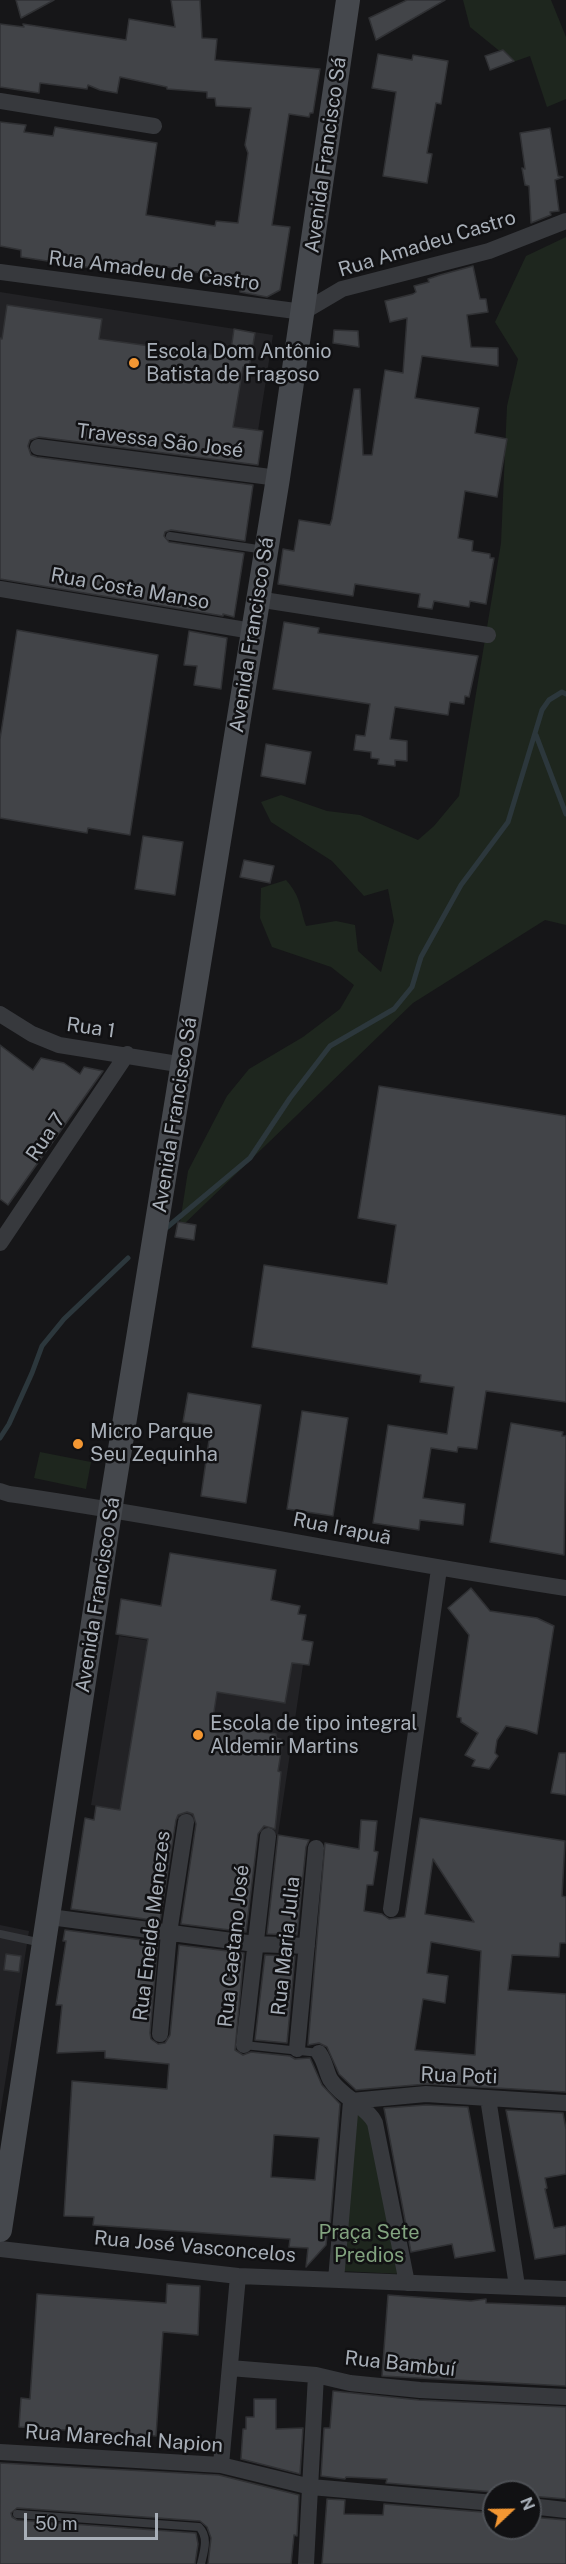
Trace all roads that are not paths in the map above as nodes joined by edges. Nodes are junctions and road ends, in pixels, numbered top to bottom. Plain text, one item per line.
1 (348, 0) edge
2 (0, 102) edge
3 (154, 126) dead end
4 (566, 221) edge
5 (0, 272) edge
6 (303, 312) junction
7 (38, 447) dead end
8 (278, 478) junction
9 (170, 536) dead end
10 (265, 550) junction
11 (0, 589) edge
12 (257, 599) junction
13 (252, 631) junction
14 (488, 635) dead end
15 (0, 1014) edge
16 (127, 1054) junction
17 (184, 1065) junction
18 (0, 1243) edge
19 (5, 1493) edge
20 (111, 1509) junction
21 (439, 1569) junction
22 (566, 1588) edge
23 (186, 1822) dead end
24 (267, 1836) dead end
25 (316, 1848) dead end
26 (391, 1909) dead end
27 (50, 1917) junction
28 (0, 1934) edge
29 (169, 1934) junction
30 (46, 1944) junction
31 (255, 1944) junction
32 (308, 1946) junction
33 (160, 2034) dead end
34 (244, 2045) joint
35 (297, 2049) junction
36 (319, 2052) joint
37 (488, 2098) junction
38 (351, 2101) junction
39 (566, 2103) edge
40 (0, 2230) edge
41 (0, 2248) edge
42 (238, 2276) junction
43 (336, 2280) junction
44 (407, 2283) junction
45 (517, 2286) junction
46 (566, 2289) edge
47 (230, 2368) junction
48 (316, 2375) junction
49 (566, 2397) edge
50 (0, 2452) edge
51 (221, 2465) junction
52 (311, 2487) junction
53 (482, 2502) edge
54 (542, 2507) edge
55 (566, 2510) edge
56 (17, 2514) dead end
57 (201, 2564) edge
58 (306, 2564) edge

1 - 6 main road, Avenida Francisco Sá
2 - 3 street
4 - 6 street, Rua Amadeu Castro
5 - 6 street, Rua Amadeu de Castro
6 - 8 main road, Avenida Francisco Sá
7 - 8 street, Travessa São José
8 - 10 main road, Avenida Francisco Sá
9 - 10 lane
10 - 12 main road, Avenida Francisco Sá
11 - 13 street, Rua Costa Manso
12 - 13 main road, Avenida Francisco Sá
12 - 14 street
13 - 17 main road, Avenida Francisco Sá
15 - 16 street, Rua 1
16 - 17 street, Rua 1
16 - 18 street, Rua 7
17 - 20 main road, Avenida Francisco Sá
19 - 20 street, Rua Irapuã
20 - 21 street, Rua Irapuã
20 - 27 main road, Avenida Francisco Sá
21 - 22 street, Rua Irapuã
21 - 26 street
23 - 29 street, Rua Eneide Menezes
24 - 31 street, Rua Caetano José
25 - 32 street, Rua Maria Julia
27 - 29 street
27 - 30 main road, Avenida Francisco Sá
28 - 30 lane
29 - 31 street
29 - 33 street, Rua Eneide Menezes
30 - 40 main road, Avenida Francisco Sá
31 - 32 street
31 - 34 street, Rua Caetano José
32 - 35 street, Rua Maria Julia
34 - 35 lane, Rua Caetano José
35 - 36 lane, Rua Caetano José
36 - 38 street
37 - 38 street, Rua Poti
37 - 39 street, Rua Poti
37 - 45 street
38 - 43 street
38 - 44 street
41 - 42 street, Rua José Vasconcelos
42 - 43 street, Rua José Vasconcelos
42 - 47 street
43 - 44 street, Rua José Vasconcelos
44 - 45 street, Rua José Vasconcelos
45 - 46 street, Rua José Vasconcelos
47 - 48 street, Rua Bambuí
47 - 51 street
48 - 49 street, Rua Bambuí
48 - 52 street
50 - 51 street, Rua Marechal Napion
51 - 52 street, Rua Marechal Napion
52 - 53 street, Rua Marechal Napion
52 - 58 street
54 - 55 street
56 - 57 lane

